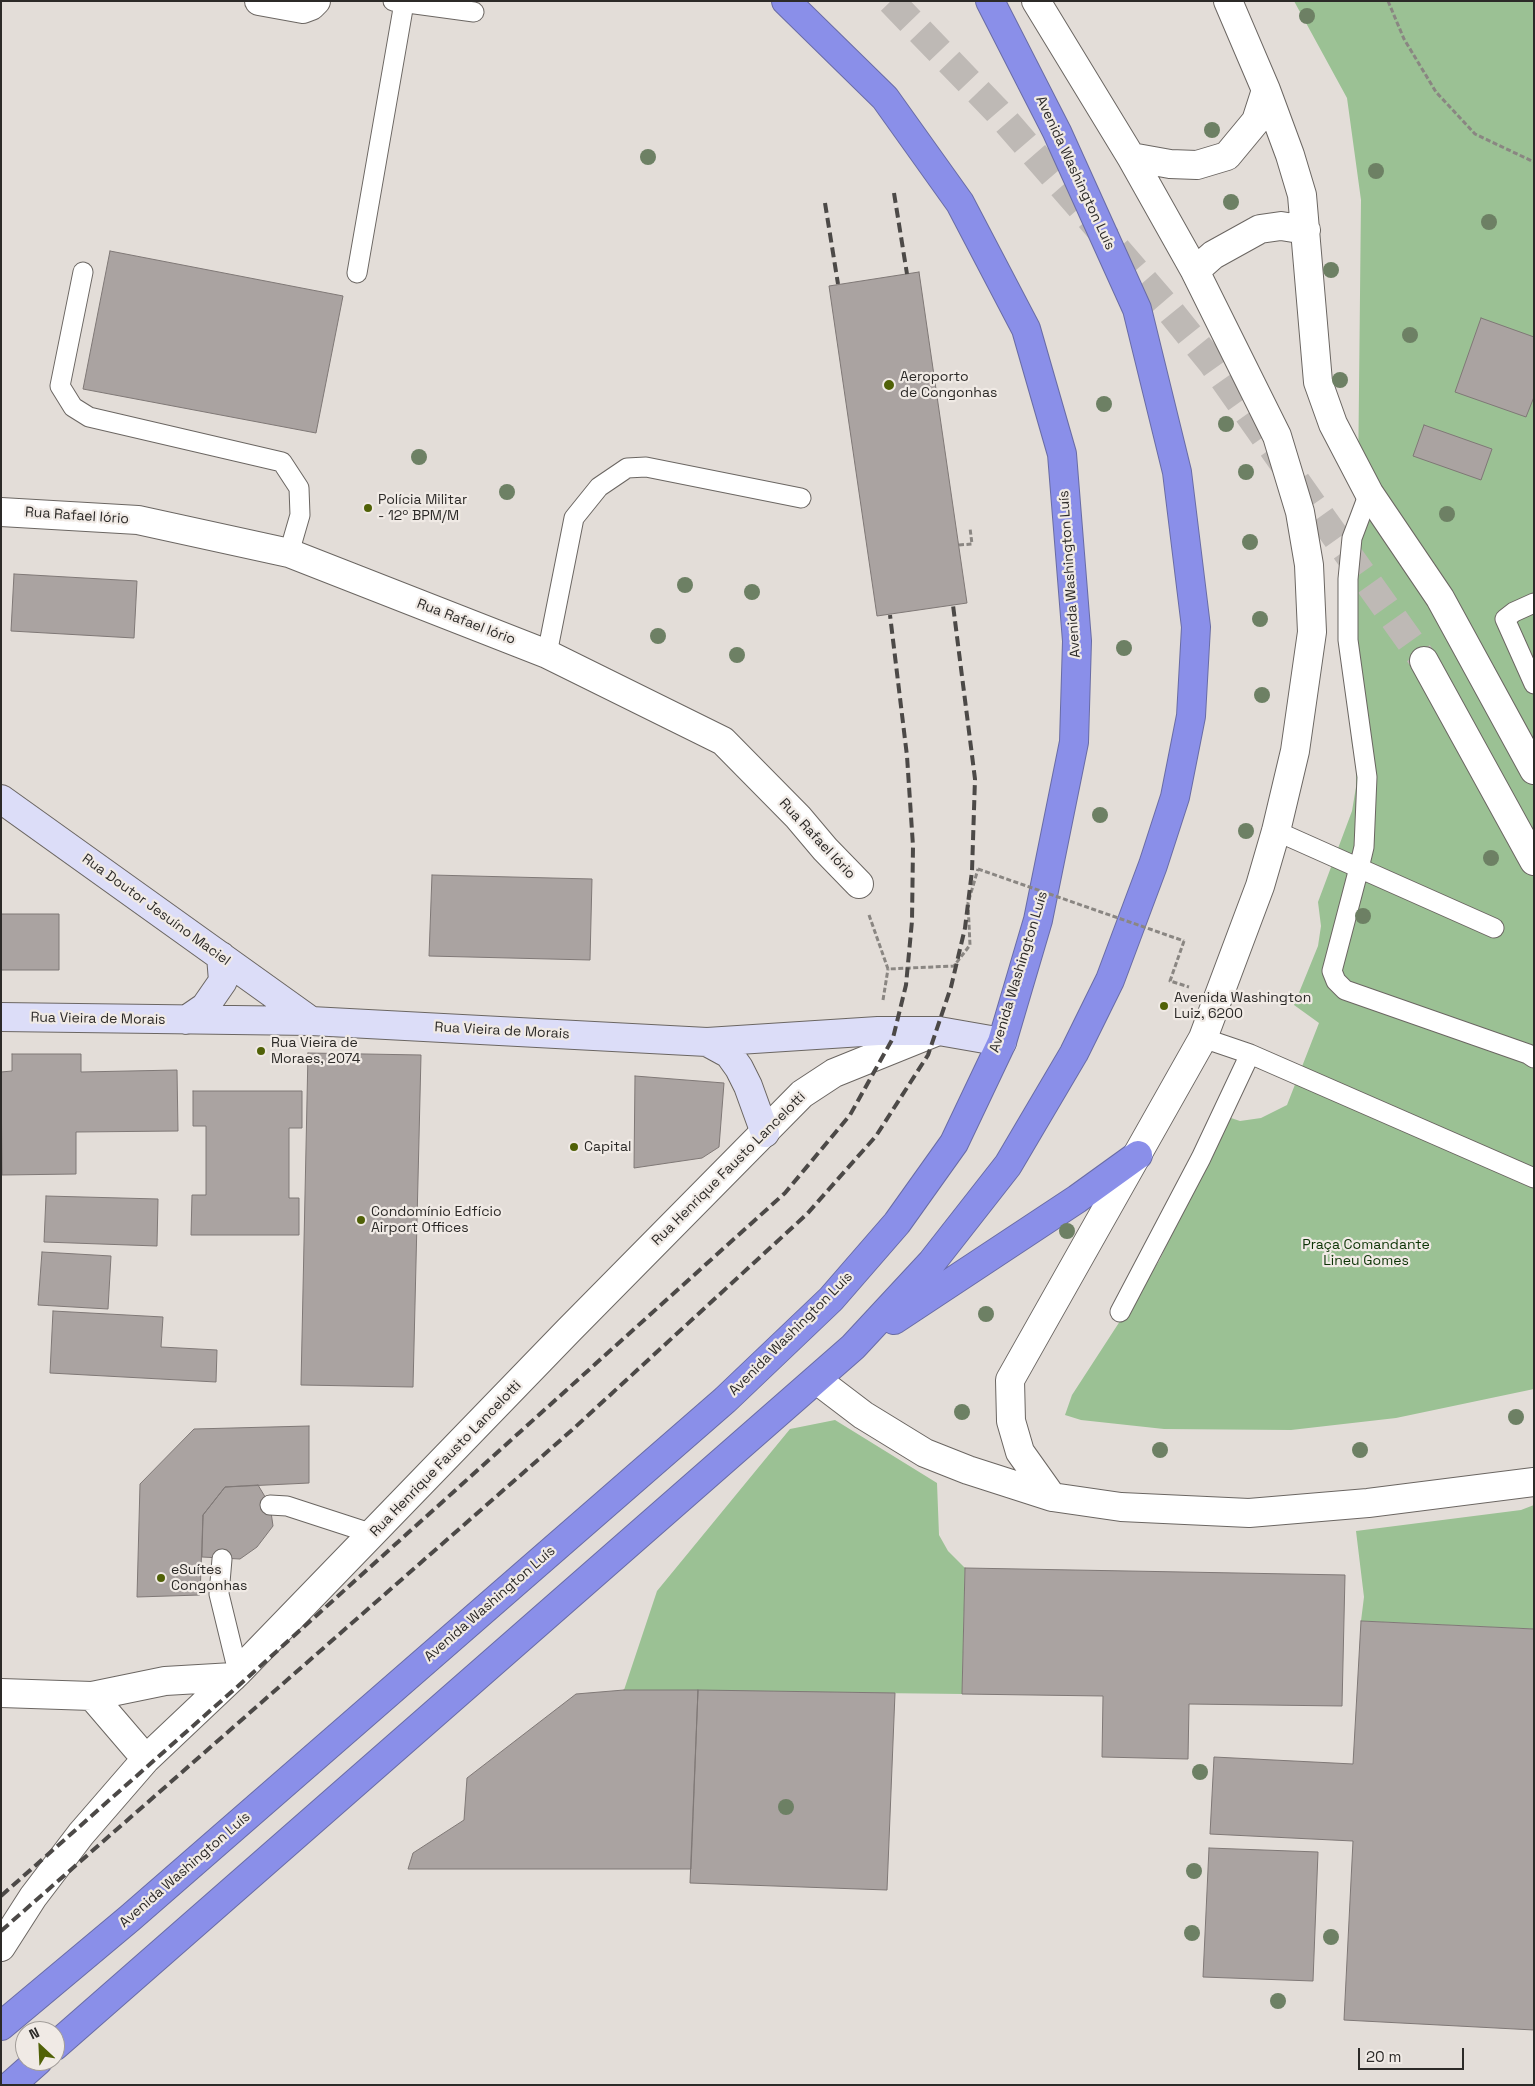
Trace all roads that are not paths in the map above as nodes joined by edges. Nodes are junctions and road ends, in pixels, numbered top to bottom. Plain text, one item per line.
1 (259, 1) edge
2 (316, 1) edge
3 (786, 1) edge
4 (990, 1) edge
5 (1036, 1) edge
6 (1228, 1) edge
7 (398, 2) edge
8 (474, 12) dead end
9 (1266, 90) junction
10 (1131, 157) junction
11 (1306, 230) junction
12 (1195, 271) junction
13 (83, 272) dead end
14 (357, 273) dead end
15 (1369, 493) junction
16 (802, 498) dead end
17 (1, 512) edge
18 (289, 553) junction
19 (1534, 603) edge
20 (547, 654) junction
21 (1424, 661) tunnel mouth
22 (1532, 673) edge
23 (1534, 770) edge
24 (1, 799) edge
25 (1276, 832) junction
26 (1534, 862) edge
27 (1359, 868) junction
28 (859, 884) road end
29 (1494, 928) dead end
30 (221, 956) junction
31 (1, 1017) edge
32 (186, 1020) junction
33 (311, 1021) junction
34 (939, 1031) junction
35 (1203, 1038) junction
36 (706, 1042) junction
37 (1002, 1042) junction
38 (1250, 1054) junction
39 (1534, 1058) edge
40 (764, 1133) junction
41 (1138, 1155) junction
42 (1534, 1178) edge
43 (1120, 1312) dead end
44 (853, 1347) junction
45 (817, 1380) junction
46 (1534, 1482) edge
47 (1052, 1497) junction
48 (270, 1505) dead end
49 (373, 1534) junction
50 (222, 1559) dead end
51 (235, 1675) junction
52 (1, 1693) edge
53 (92, 1696) junction
54 (146, 1759) junction
55 (1, 1946) edge
56 (1, 2026) edge
57 (65, 2037) edge
58 (26, 2071) edge
59 (10, 2085) edge

1 - 2 street
3 - 37 highway, Avenida Washington Luís
4 - 44 highway, Avenida Washington Luís
5 - 10 street
6 - 9 street
7 - 8 lane
7 - 14 lane
9 - 10 street
9 - 11 street
10 - 12 street
11 - 12 street
11 - 15 street
12 - 25 street
13 - 18 lane
15 - 23 street
15 - 27 lane
16 - 20 lane
17 - 18 street, Rua Rafael Iório
18 - 20 street, Rua Rafael Iório
19 - 22 lane
20 - 28 street, Rua Rafael Iório
21 - 26 street
24 - 30 street, Rua Doutor Jesuíno Maciel
25 - 27 lane
25 - 35 street
27 - 29 lane
27 - 39 lane
30 - 32 street
30 - 33 street, Rua Doutor Jesuíno Maciel
31 - 32 street, Rua Vieira de Morais
32 - 33 street, Rua Vieira de Morais
33 - 36 street, Rua Vieira de Morais
34 - 36 street, Rua Vieira de Morais
34 - 37 street, Rua Vieira de Morais
34 - 40 street, Rua Henrique Fausto Lancelotti
35 - 38 lane
35 - 41 street
36 - 40 street
37 - 56 highway, Avenida Washington Luís
38 - 42 lane
38 - 43 lane
40 - 49 street, Rua Henrique Fausto Lancelotti
41 - 44 highway
41 - 47 street
44 - 45 highway, Avenida Washington Luís
45 - 47 street
45 - 57 highway, Avenida Washington Luís
46 - 47 street
48 - 49 lane
49 - 51 street, Rua Henrique Fausto Lancelotti
50 - 51 lane
51 - 53 street
51 - 54 street, Rua Henrique Fausto Lancelotti
52 - 53 street
53 - 54 street
54 - 55 street, Rua Henrique Fausto Lancelotti
58 - 59 highway

